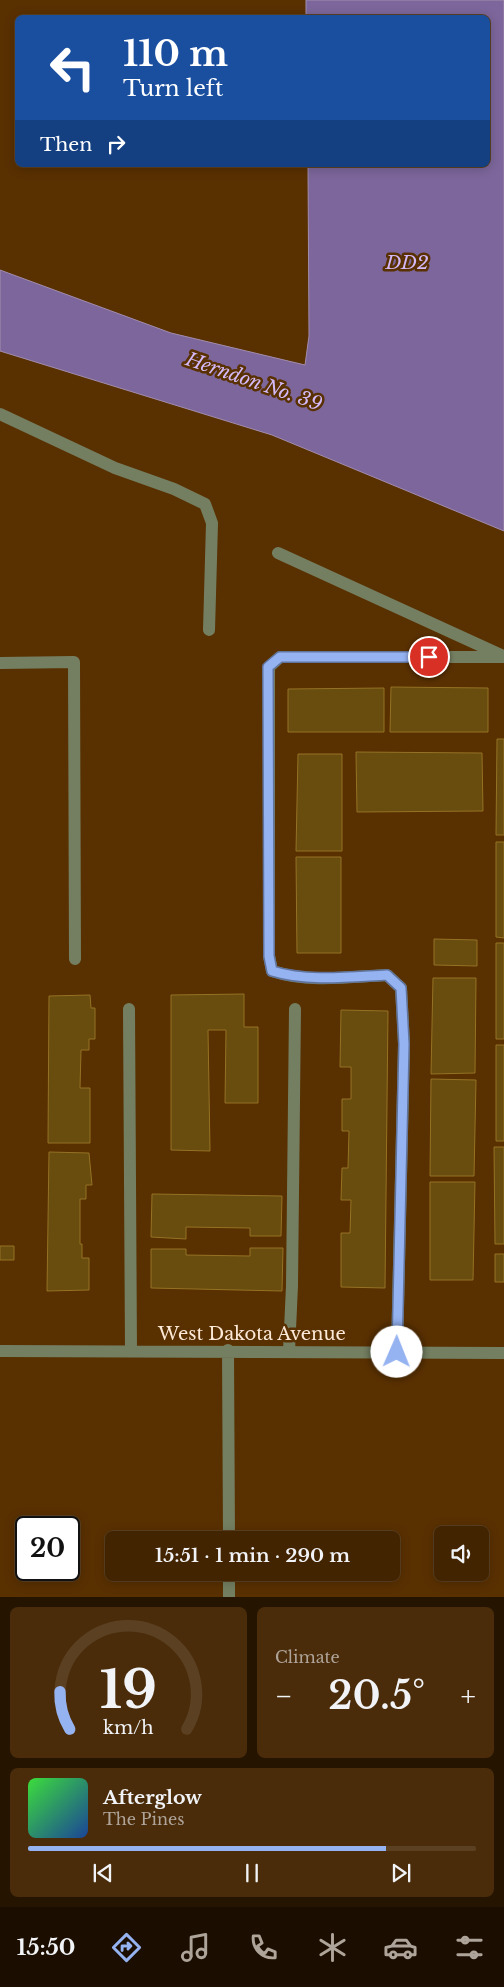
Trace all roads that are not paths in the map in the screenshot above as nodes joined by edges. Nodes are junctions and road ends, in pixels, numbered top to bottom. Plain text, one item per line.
1 (0, 414) edge
2 (278, 553) dead end
3 (209, 630) dead end
4 (504, 656) edge
5 (0, 663) edge
6 (75, 960) dead end
7 (129, 1009) dead end
8 (295, 1009) dead end
9 (228, 1350) junction
10 (0, 1351) edge
11 (131, 1351) junction
12 (289, 1351) junction
13 (397, 1352) junction
14 (504, 1353) edge
15 (228, 1531) edge
16 (229, 1581) edge
17 (229, 1597) edge

1 - 3 street
2 - 4 street
4 - 13 street
5 - 6 street
7 - 11 street
8 - 12 street
9 - 11 street, West Dakota Avenue
9 - 12 street, West Dakota Avenue
9 - 15 street
10 - 11 street, West Dakota Avenue
12 - 13 street, West Dakota Avenue
13 - 14 street, West Dakota Avenue
16 - 17 street

